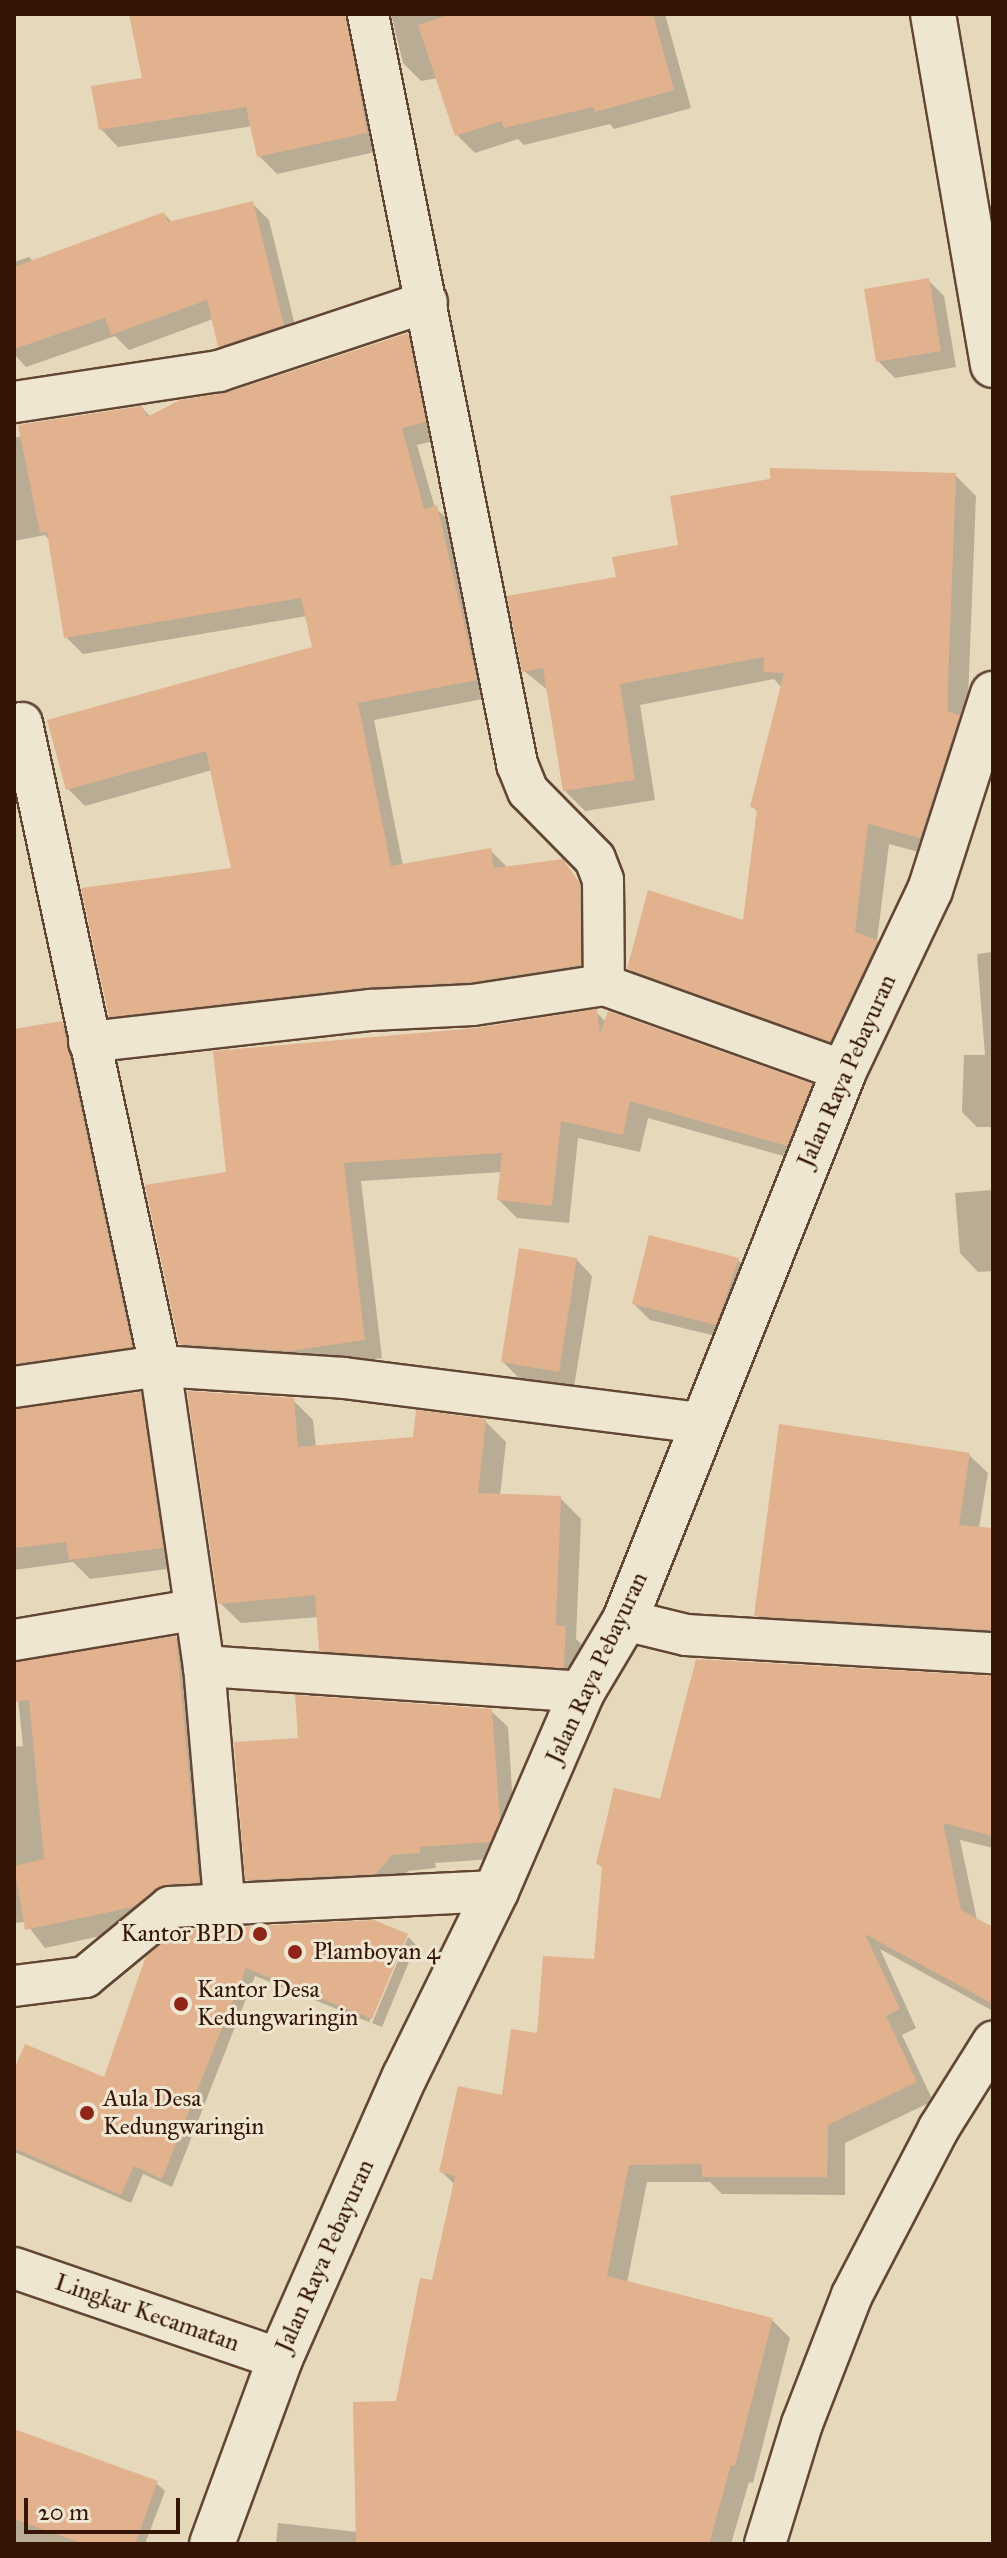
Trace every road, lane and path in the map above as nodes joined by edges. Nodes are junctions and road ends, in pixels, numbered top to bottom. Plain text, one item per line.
1 (368, 14) edge
2 (933, 14) edge
3 (982, 224) edge
4 (427, 302) junction
5 (993, 365) edge
6 (14, 402) edge
7 (991, 715) edge
8 (22, 723) dead end
9 (604, 985) junction
10 (89, 1042) junction
11 (844, 1071) junction
12 (160, 1366) junction
13 (14, 1387) edge
14 (700, 1423) junction
15 (193, 1610) junction
16 (625, 1620) junction
17 (14, 1640) edge
18 (993, 1653) edge
19 (204, 1666) junction
20 (582, 1692) junction
21 (496, 1891) junction
22 (224, 1900) junction
23 (14, 1986) edge
24 (993, 2042) edge
25 (14, 2268) edge
26 (280, 2359) junction
27 (212, 2544) edge
28 (765, 2544) edge

1 - 4 street
2 - 3 main road
3 - 5 main road
4 - 6 street
4 - 9 street
7 - 11 main road, Jalan Raya Pebayuran
8 - 10 street
9 - 10 street
9 - 11 street
10 - 12 street
11 - 14 main road, Jalan Raya Pebayuran
12 - 13 street
12 - 14 street
12 - 15 street
14 - 16 main road, Jalan Raya Pebayuran
15 - 17 street
15 - 19 street
16 - 18 street
16 - 20 main road, Jalan Raya Pebayuran
19 - 20 street
19 - 22 street
20 - 21 main road, Jalan Raya Pebayuran
21 - 22 street
21 - 26 main road, Jalan Raya Pebayuran
22 - 23 street
24 - 28 street
25 - 26 street, Lingkar Kecamatan
26 - 27 main road, Jalan Raya Pebayuran

